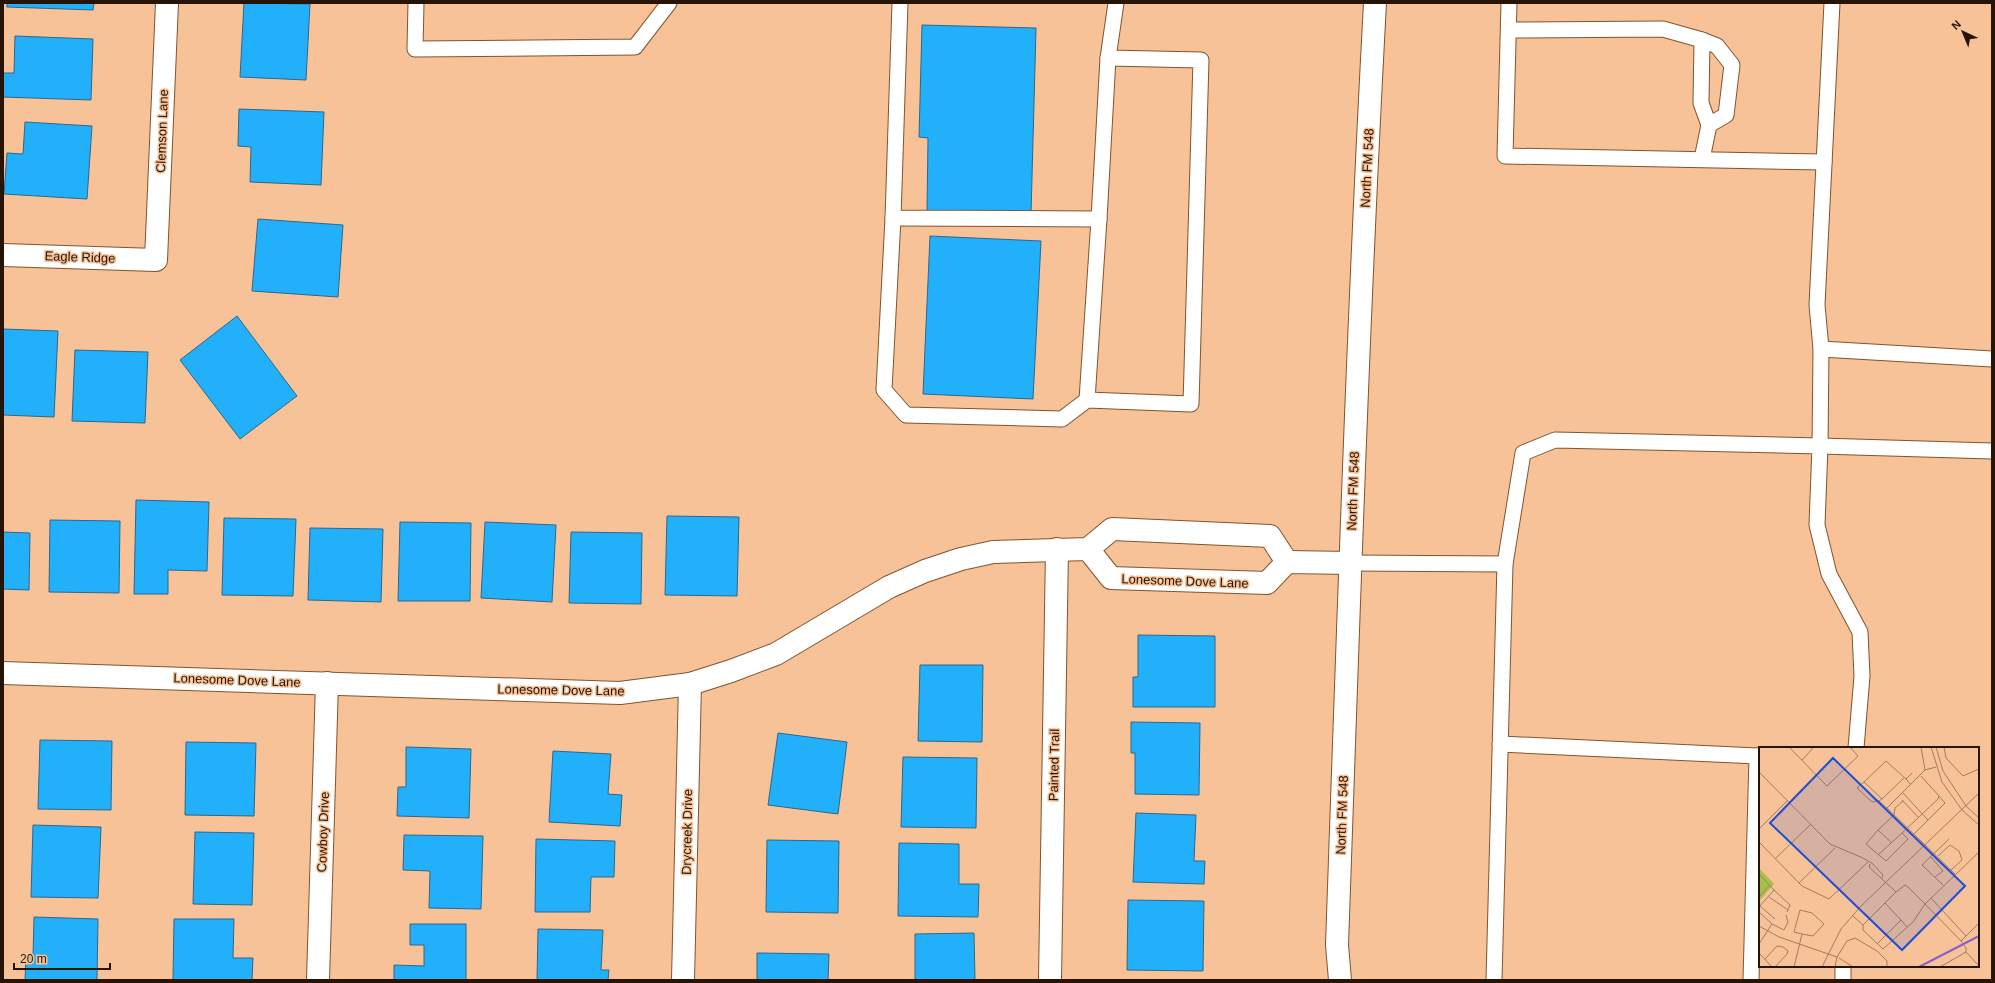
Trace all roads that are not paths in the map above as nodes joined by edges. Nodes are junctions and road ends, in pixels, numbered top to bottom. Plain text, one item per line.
1 (167, 3) edge
2 (416, 3) edge
3 (669, 3) edge
4 (900, 3) edge
5 (1116, 3) edge
6 (1375, 3) edge
7 (1509, 3) edge
8 (1832, 3) edge
9 (1508, 30) junction
10 (1702, 40) junction
11 (1108, 58) junction
12 (1709, 125) junction
13 (1702, 159) junction
14 (1824, 162) junction
15 (893, 218) junction
16 (1100, 219) junction
17 (3, 255) edge
18 (156, 260) joint
19 (1821, 349) junction
20 (1992, 359) edge
21 (1087, 400) junction
22 (1820, 446) junction
23 (1992, 451) edge
24 (1057, 549) junction
25 (1088, 549) junction
26 (1288, 562) junction
27 (1350, 563) junction
28 (1505, 564) junction
29 (3, 673) edge
30 (327, 683) junction
31 (690, 684) junction
32 (1500, 744) junction
33 (1856, 747) edge
34 (1759, 756) edge
35 (1843, 967) edge
36 (318, 980) edge
37 (683, 980) edge
38 (1050, 980) edge
39 (1340, 980) edge
40 (1494, 980) edge
41 (1751, 980) edge
42 (1842, 980) edge

1 - 18 street, Clemson Lane
2 - 3 lane
4 - 15 lane
5 - 11 lane
6 - 27 street, North FM 548
7 - 9 lane
8 - 14 lane
9 - 10 lane
9 - 13 lane
10 - 12 lane
10 - 12 lane
11 - 16 lane
11 - 21 lane
12 - 13 lane
13 - 14 lane
14 - 19 lane
15 - 16 lane
15 - 21 lane
16 - 21 lane
17 - 18 street, Eagle Ridge
19 - 20 lane
19 - 22 lane
22 - 23 lane
22 - 28 lane
22 - 33 lane
24 - 25 street, Lonesome Dove Lane
24 - 31 street, Lonesome Dove Lane
24 - 38 street, Painted Trail
25 - 26 street
25 - 26 street, Lonesome Dove Lane
26 - 27 street
27 - 28 lane
27 - 39 street, North FM 548
28 - 32 lane
29 - 30 street, Lonesome Dove Lane
30 - 31 street, Lonesome Dove Lane
30 - 36 street, Cowboy Drive
31 - 37 street, Drycreek Drive
32 - 34 lane
32 - 40 lane
34 - 41 lane
35 - 42 lane

